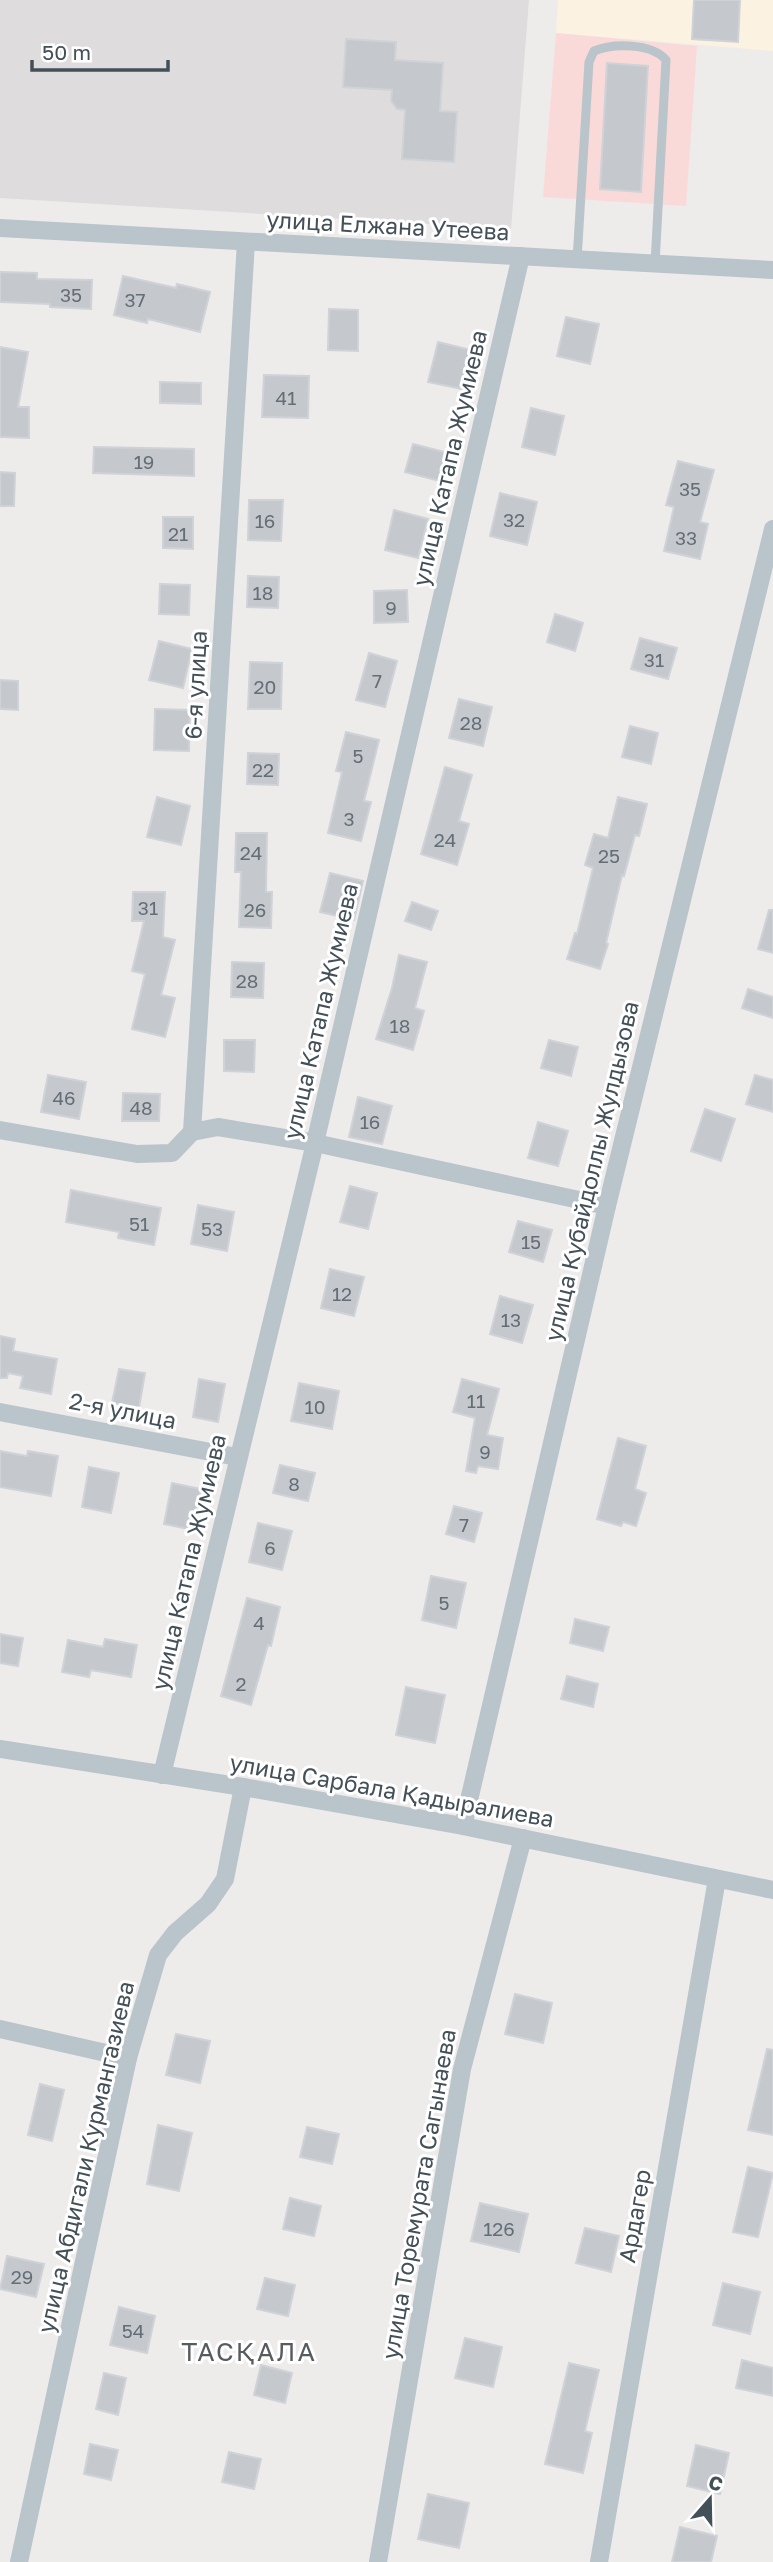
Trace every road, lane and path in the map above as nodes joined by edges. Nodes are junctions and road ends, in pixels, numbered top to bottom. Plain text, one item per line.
1 (0, 228) edge
2 (246, 242) junction
3 (521, 256) junction
4 (577, 260) junction
5 (655, 264) junction
6 (773, 270) edge
7 (773, 529) edge
8 (0, 1130) edge
9 (192, 1132) junction
10 (315, 1143) junction
11 (607, 1206) junction
12 (0, 1412) edge
13 (237, 1457) junction
14 (0, 1749) edge
15 (162, 1775) junction
16 (243, 1787) junction
17 (463, 1826) junction
18 (523, 1838) junction
19 (717, 1879) junction
20 (773, 1890) edge
21 (0, 2029) edge
22 (128, 2058) junction
23 (19, 2562) edge
24 (379, 2562) edge
25 (600, 2562) edge

1 - 2 street, улица Елжана Утеева
2 - 3 street, улица Елжана Утеева
2 - 9 street, 6-я улица
3 - 4 street, улица Елжана Утеева
3 - 10 street, улица Катапа Жумиева
4 - 5 street, улица Елжана Утеева
4 - 5 lane
5 - 6 street, улица Елжана Утеева
7 - 11 street, улица Кубайдоллы Жулдызова
8 - 9 street
9 - 10 street
10 - 11 street
10 - 13 street, улица Катапа Жумиева
11 - 17 street, улица Кубайдоллы Жулдызова
12 - 13 street, 2-я улица
13 - 15 street, улица Катапа Жумиева
14 - 15 street, улица Сарбала Қадыралиева
15 - 16 street, улица Сарбала Қадыралиева
16 - 17 street, улица Сарбала Қадыралиева
16 - 22 street, улица Абдигали Курмангазиева
17 - 18 street, улица Сарбала Қадыралиева
18 - 19 street, улица Сарбала Қадыралиева
18 - 24 street, улица Торемурата Сагынаева
19 - 20 street, улица Сарбала Қадыралиева
19 - 25 street, Ардагер
21 - 22 street
22 - 23 street, улица Абдигали Курмангазиева

